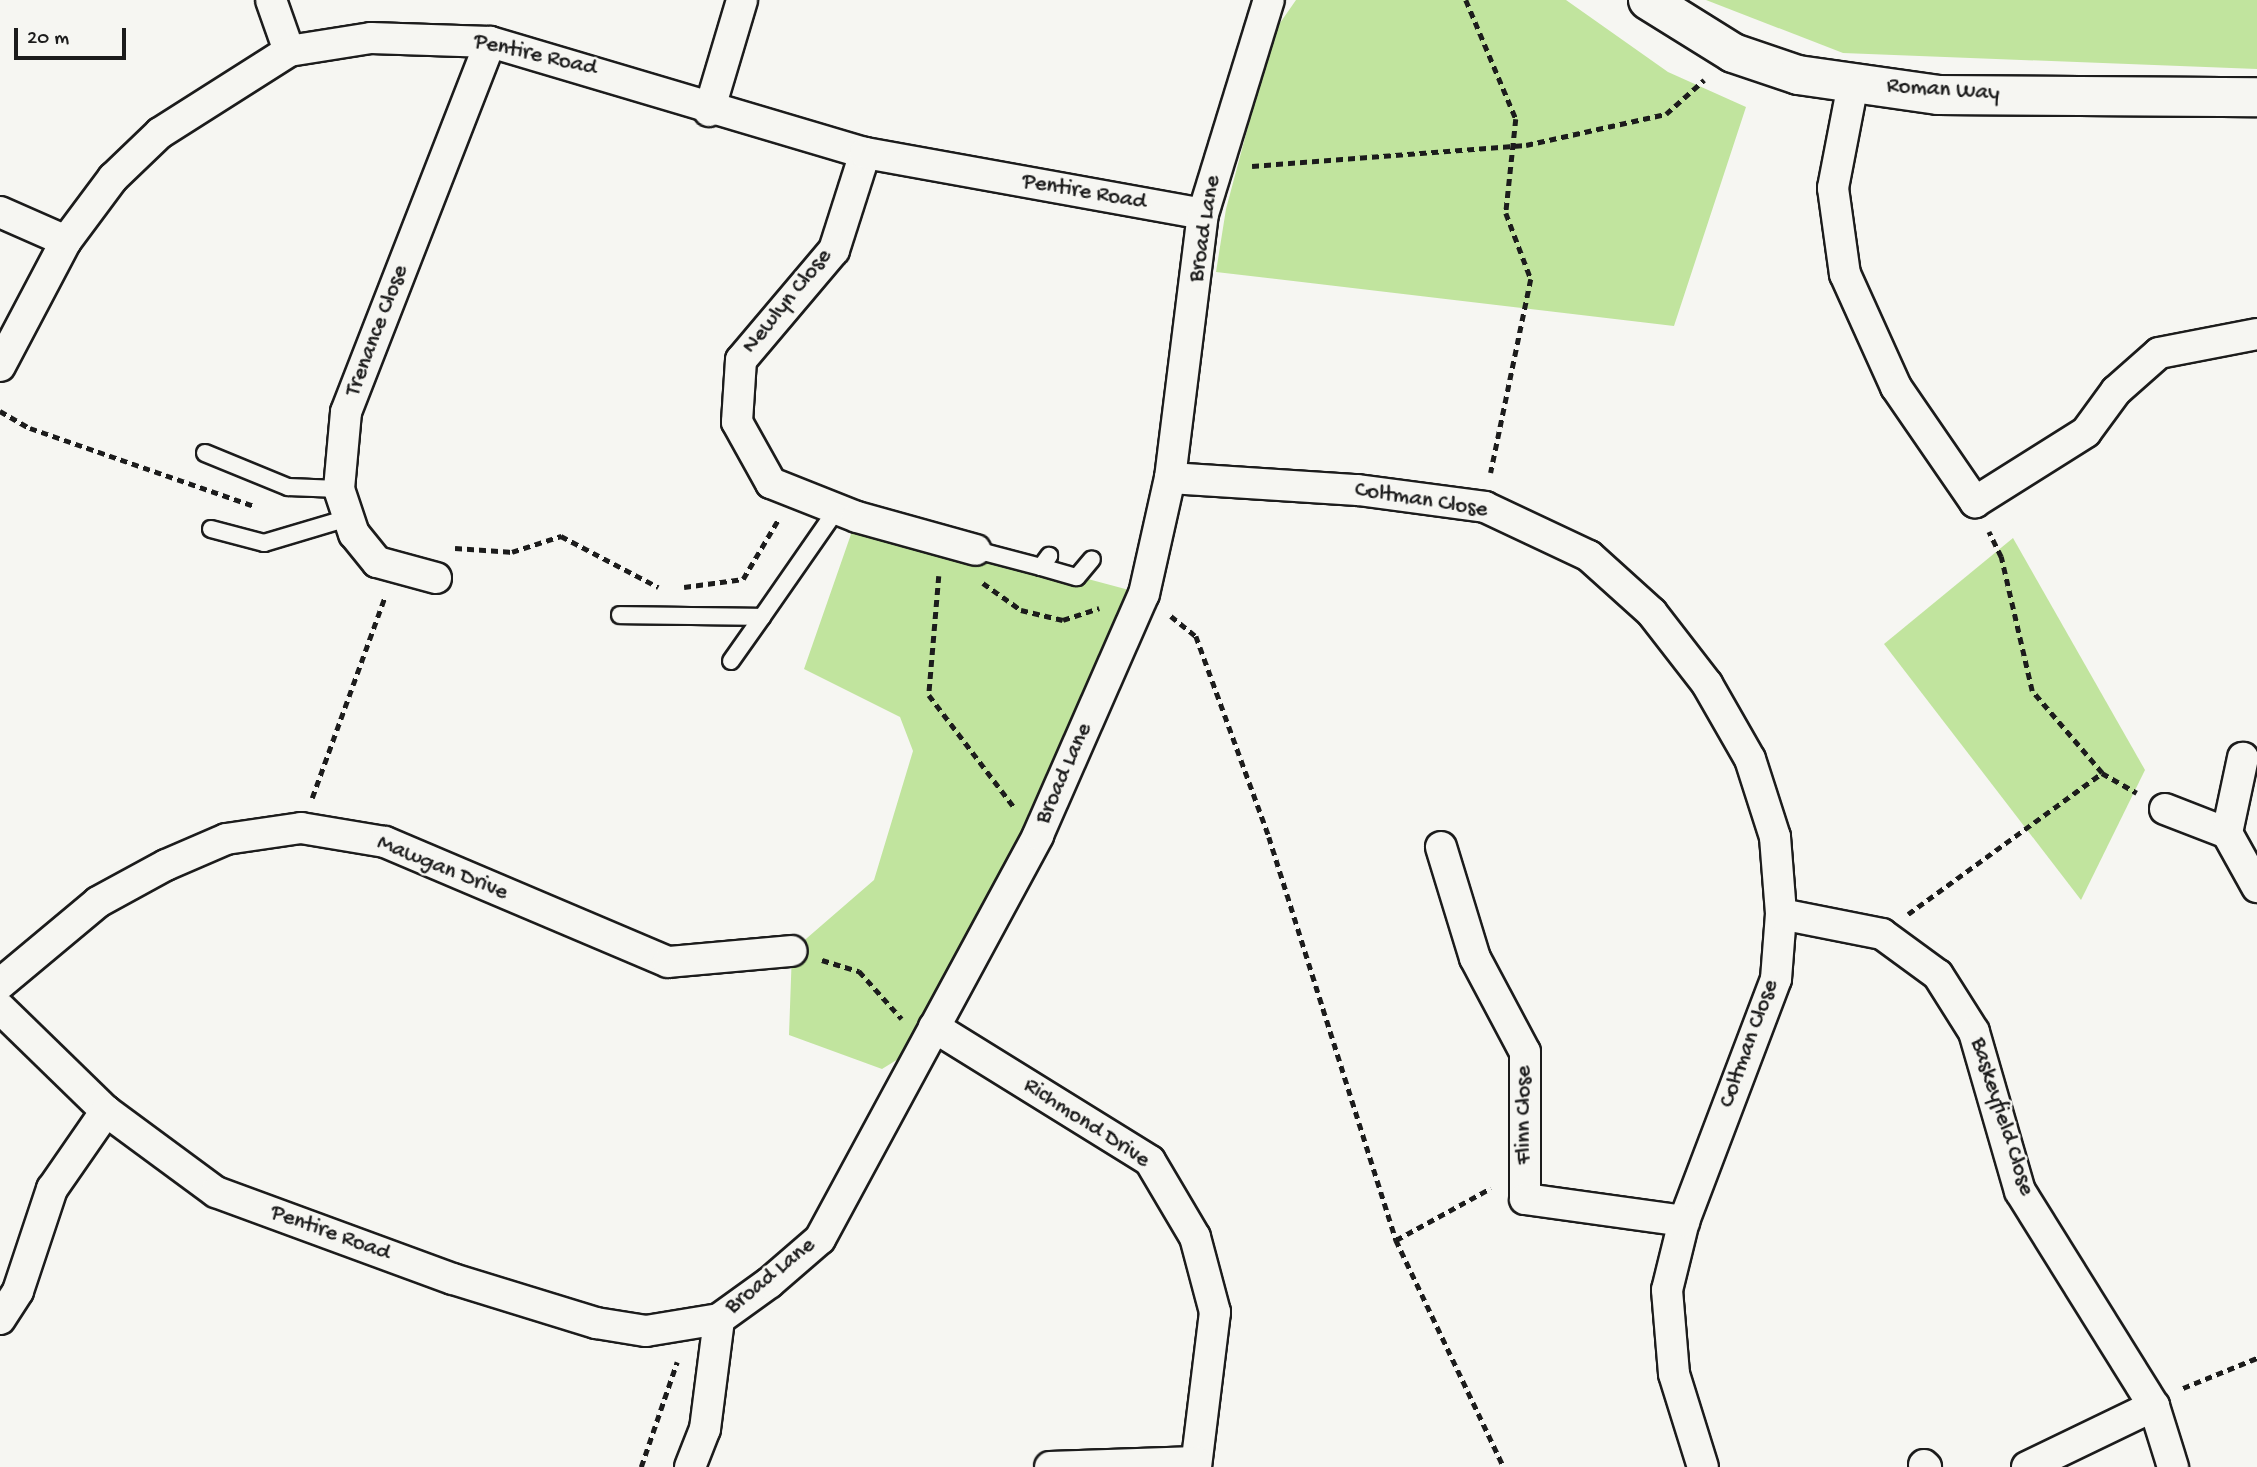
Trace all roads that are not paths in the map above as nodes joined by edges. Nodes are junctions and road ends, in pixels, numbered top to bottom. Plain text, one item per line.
1 (271, 0) edge
2 (742, 0) edge
3 (1269, 0) edge
4 (1648, 0) edge
5 (490, 42) junction
6 (289, 51) junction
7 (1853, 84) junction
8 (2257, 97) edge
9 (709, 111) junction
10 (865, 153) junction
11 (0, 212) edge
12 (1203, 214) junction
13 (66, 241) junction
14 (2257, 334) edge
15 (0, 366) edge
16 (205, 453) dead end
17 (1170, 478) junction
18 (339, 489) junction
19 (837, 509) junction
20 (348, 518) junction
21 (211, 529) dead end
22 (976, 550) joint
23 (1092, 559) dead end
24 (436, 578) dead end
25 (620, 615) dead end
26 (761, 617) junction
27 (731, 661) dead end
28 (2243, 758) dead end
29 (2165, 809) dead end
30 (2227, 833) junction
31 (1441, 847) dead end
32 (2257, 887) edge
33 (1781, 914) junction
34 (792, 951) road end
35 (0, 984) edge
36 (0, 1007) edge
37 (929, 1035) junction
38 (106, 1111) junction
39 (1684, 1221) junction
40 (0, 1319) edge
41 (719, 1319) junction
42 (2154, 1406) junction
43 (1196, 1465) edge
44 (690, 1467) edge
45 (1050, 1467) edge
46 (1703, 1467) edge
47 (2027, 1467) edge
48 (2173, 1467) edge

1 - 6 street
2 - 9 street
3 - 12 street, Broad Lane
4 - 7 street, Roman Way
5 - 6 street, Pentire Road
5 - 9 street, Pentire Road
5 - 18 street, Trenance Close
6 - 13 street, Pentire Road
7 - 8 street, Roman Way
7 - 14 street
9 - 10 street, Pentire Road
10 - 12 street, Pentire Road
10 - 19 street, Newlyn Close
11 - 13 street
12 - 17 street, Broad Lane
13 - 15 street, Pentire Road
16 - 18 lane
17 - 33 street, Coltman Close
17 - 37 street, Broad Lane
18 - 20 street, Trenance Close
19 - 22 street, Newlyn Close
19 - 26 lane
20 - 21 lane
20 - 24 street, Trenance Close
22 - 23 lane
25 - 26 lane
26 - 27 lane
28 - 30 street
29 - 30 street
30 - 32 street
31 - 39 street, Flinn Close
33 - 39 street, Coltman Close
33 - 42 street, Baskeyfield Close
34 - 35 street, Mawgan Drive
36 - 38 street, Pentire Road
37 - 41 street, Broad Lane
37 - 43 street, Richmond Drive
38 - 40 street
38 - 41 street, Pentire Road
39 - 46 street, Coltman Close
41 - 44 street, Broad Lane
42 - 47 street
42 - 48 street, Baskeyfield Close
43 - 45 street, Richmond Drive

